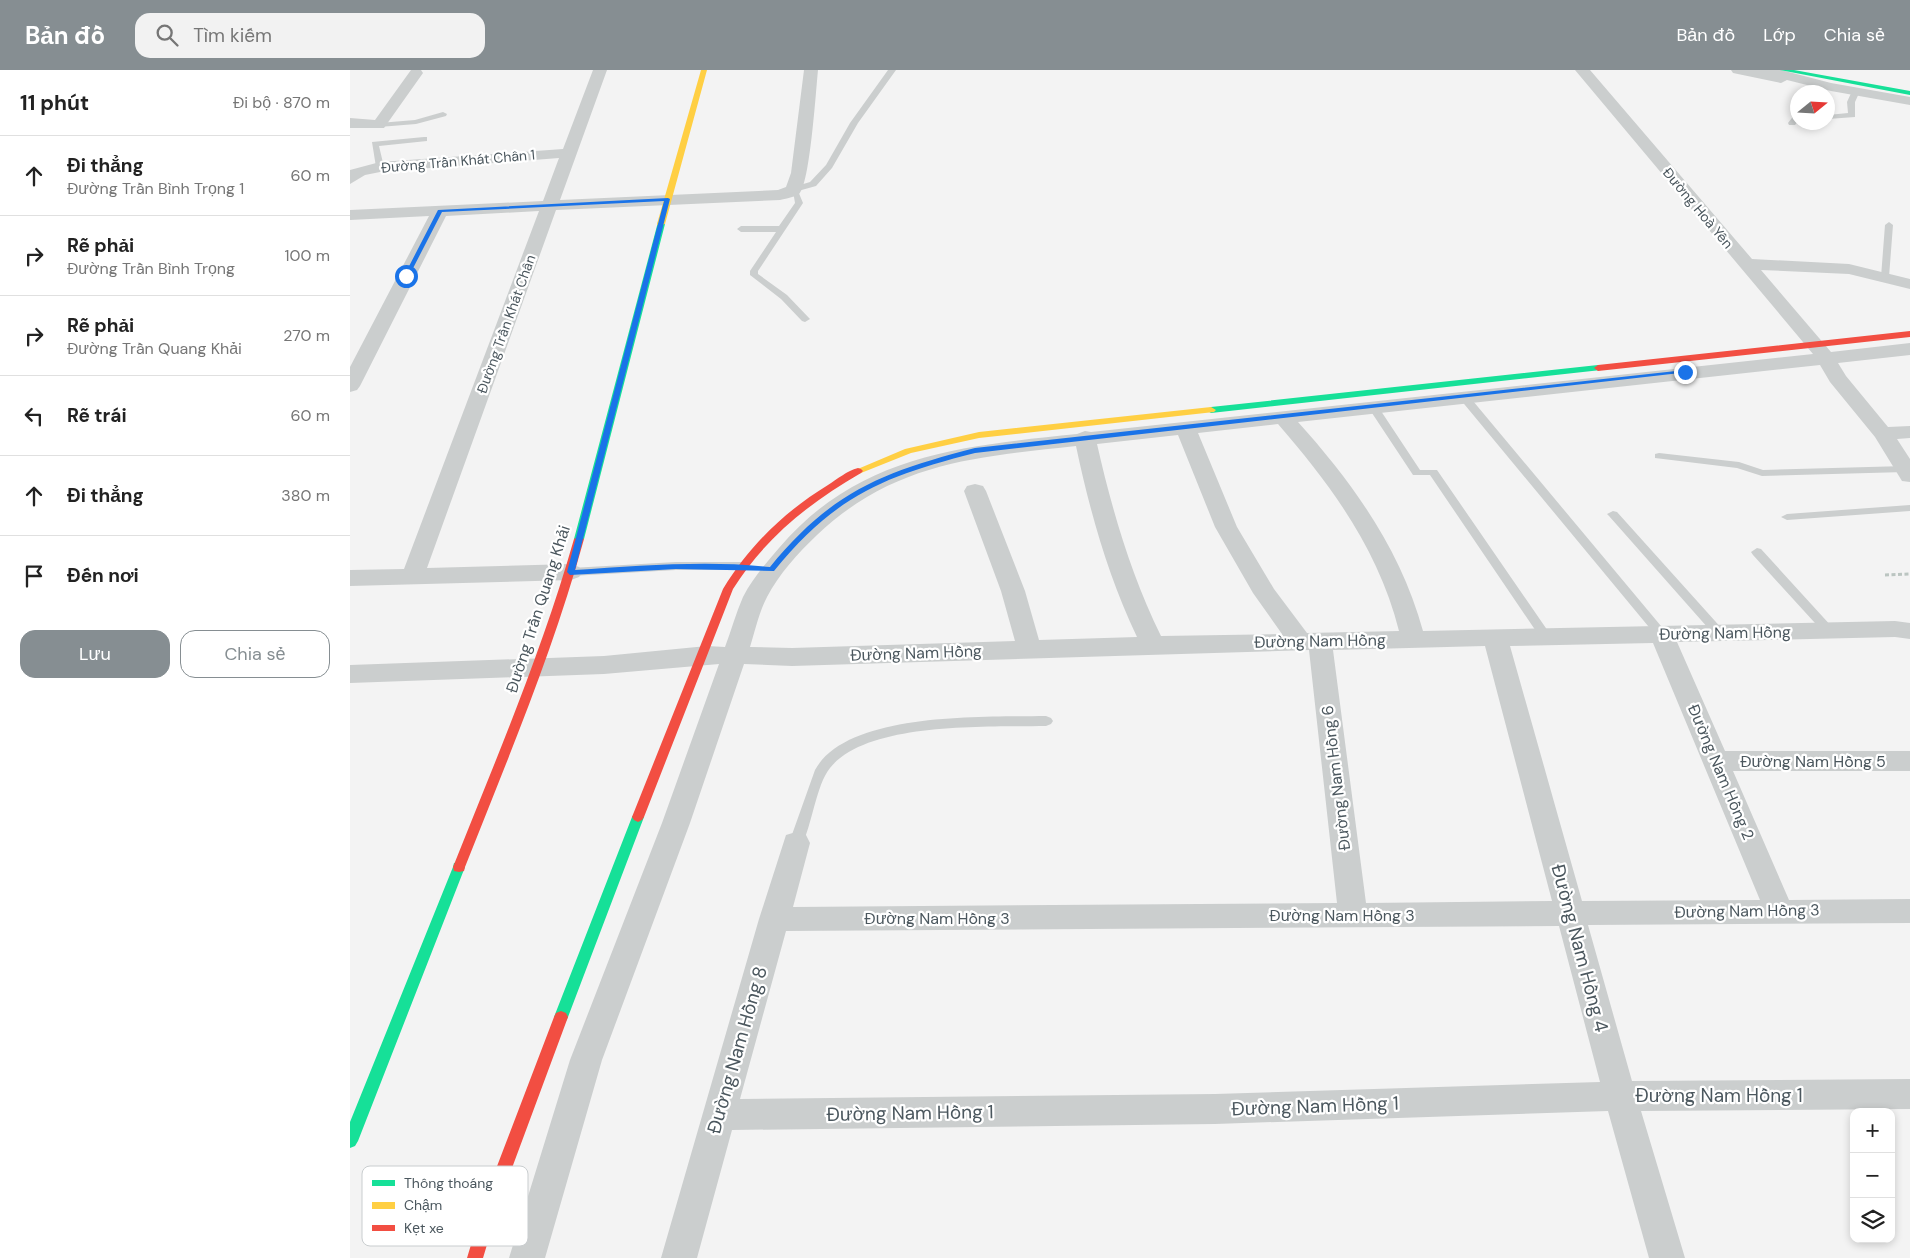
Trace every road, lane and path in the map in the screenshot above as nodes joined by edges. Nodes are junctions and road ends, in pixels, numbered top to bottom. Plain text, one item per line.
1 (600, 70) edge
2 (704, 70) edge
3 (810, 70) edge
4 (892, 70) edge
5 (1582, 70) edge
6 (1738, 70) edge
7 (1764, 70) edge
8 (1783, 70) edge
9 (416, 73) dead end
10 (1820, 85) edge
11 (1823, 85) edge
12 (1835, 88) edge
13 (1856, 91) junction
14 (1910, 92) edge
15 (1910, 101) edge
16 (443, 114) dead end
17 (1835, 116) edge
18 (350, 123) edge
19 (379, 125) junction
20 (424, 139) dead end
21 (569, 153) junction
22 (380, 167) junction
23 (351, 176) edge
24 (793, 190) junction
25 (668, 199) junction
26 (549, 206) junction
27 (440, 211) junction
28 (350, 215) edge
29 (1889, 224) dead end
30 (741, 229) dead end
31 (783, 229) junction
32 (1745, 264) junction
33 (1885, 277) junction
34 (1910, 284) edge
35 (805, 320) dead end
36 (1910, 334) edge
37 (1910, 349) edge
38 (1820, 350) junction
39 (352, 378) edge
40 (1464, 397) junction
41 (1373, 407) junction
42 (1283, 417) junction
43 (1186, 428) junction
44 (1910, 432) edge
45 (1883, 434) junction
46 (1086, 437) junction
47 (1659, 456) dead end
48 (1908, 472) edge
49 (975, 491) dead end
50 (1910, 508) edge
51 (1613, 514) dead end
52 (1787, 517) dead end
53 (1756, 552) dead end
54 (743, 566) junction
55 (770, 569) junction
56 (570, 572) junction
57 (1910, 574) edge
58 (1886, 575) dead end
59 (350, 578) edge
60 (412, 578) junction
61 (1829, 631) junction
62 (1910, 631) edge
63 (1720, 634) junction
64 (1662, 635) junction
65 (1495, 637) junction
66 (1546, 637) junction
67 (1413, 639) junction
68 (1310, 641) junction
69 (1153, 645) junction
70 (1029, 649) junction
71 (719, 655) junction
72 (538, 667) junction
73 (350, 674) edge
74 (1046, 721) dead end
75 (1716, 761) junction
76 (1910, 761) edge
77 (796, 843) joint
78 (1779, 910) junction
79 (1910, 910) edge
80 (1570, 914) junction
81 (1352, 915) junction
82 (774, 918) junction
83 (1910, 1094) edge
84 (1620, 1096) junction
85 (356, 1109) edge
86 (719, 1115) junction
87 (350, 1142) edge
88 (506, 1166) edge
89 (478, 1246) edge
90 (474, 1258) edge
91 (527, 1258) edge
92 (679, 1258) edge
93 (1667, 1258) edge

1 - 21 street, Đường Trần Khát Chân
2 - 25 street, Đường Trần Quang Khải
3 - 24 street
4 - 24 lane
5 - 32 street, Đường Hoà Yên
6 - 10 street
7 - 11 street
8 - 14 street
9 - 19 street
12 - 13 street
13 - 15 street
13 - 17 lane
16 - 19 lane
18 - 19 street
20 - 22 lane
21 - 22 street, Đường Trần Khát Chân 1
21 - 26 street, Đường Trần Khát Chân
22 - 23 street, Đường Trần Khát Chân 1
24 - 25 street
24 - 31 lane
25 - 26 street
25 - 56 street, Đường Trần Quang Khải
26 - 27 street
26 - 60 street, Đường Trần Khát Chân
27 - 28 street
27 - 39 street
29 - 33 lane
30 - 31 lane
31 - 35 lane
32 - 33 street
32 - 38 street, Đường Hoà Yên
33 - 34 street
36 - 38 street
37 - 38 street
38 - 40 street
38 - 45 street, Đường Hoà Yên
38 - 54 street
40 - 41 street
40 - 64 lane
41 - 42 street
41 - 66 lane
42 - 43 street
42 - 67 street
43 - 46 street
43 - 68 street
44 - 45 street
45 - 48 street, Đường Hoà Yên
46 - 55 street
46 - 69 street
47 - 48 lane
49 - 70 street
50 - 52 lane
51 - 63 lane
53 - 61 lane
54 - 55 street
54 - 56 lane
54 - 71 street
55 - 71 street
56 - 60 street
56 - 72 street, Đường Trần Quang Khải
57 - 58 path
59 - 60 street
61 - 62 street, Đường Nam Hồng
61 - 63 street, Đường Nam Hồng
63 - 64 street, Đường Nam Hồng
64 - 66 street, Đường Nam Hồng
64 - 75 street, Đường Nam Hồng 2
65 - 66 street, Đường Nam Hồng
65 - 67 street, Đường Nam Hồng
65 - 80 street, Đường Nam Hồng 4
67 - 68 street, Đường Nam Hồng
68 - 69 street, Đường Nam Hồng
68 - 81 street, Đường Nam Hồng 6
69 - 70 street, Đường Nam Hồng
70 - 71 street, Đường Nam Hồng
71 - 72 street, Đường Nam Hồng
71 - 88 street
71 - 91 street
72 - 73 street, Đường Nam Hồng
72 - 85 street, Đường Trần Quang Khải
74 - 77 lane
75 - 76 street, Đường Nam Hồng 5
75 - 78 street, Đường Nam Hồng 2
77 - 82 street, Đường Nam Hồng 8
78 - 79 street, Đường Nam Hồng 3
78 - 80 street, Đường Nam Hồng 3
80 - 81 street, Đường Nam Hồng 3
80 - 84 street, Đường Nam Hồng 4
81 - 82 street, Đường Nam Hồng 3
82 - 86 street, Đường Nam Hồng 8
83 - 84 street, Đường Nam Hồng 1
84 - 86 street, Đường Nam Hồng 1
84 - 93 street, Đường Nam Hồng 4
85 - 87 street, Đường Trần Quang Khải
86 - 92 street, Đường Nam Hồng 8
89 - 90 street

